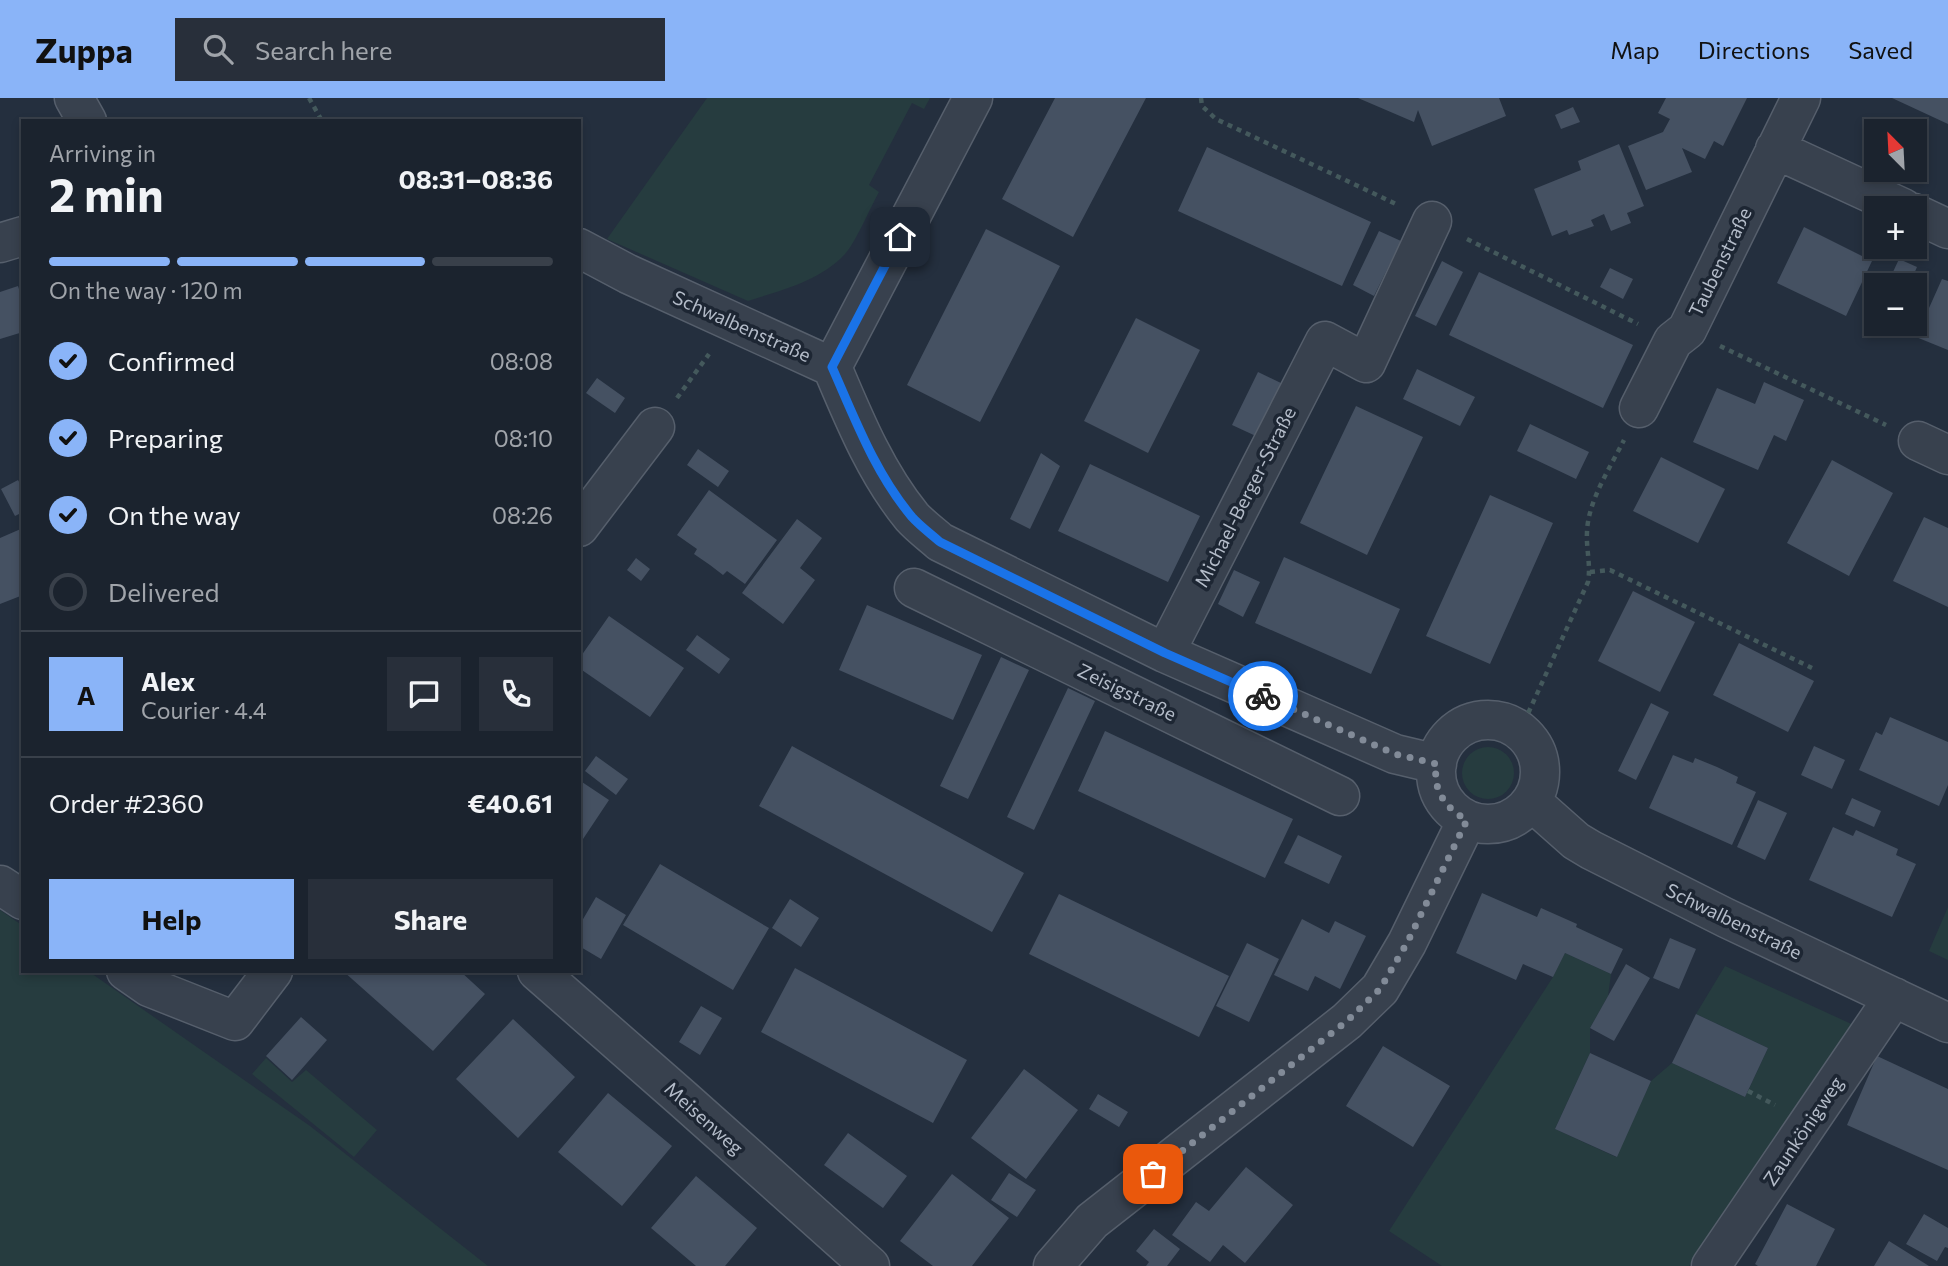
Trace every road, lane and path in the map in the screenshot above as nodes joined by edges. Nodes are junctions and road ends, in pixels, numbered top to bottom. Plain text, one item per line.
1 (74, 98) edge
2 (309, 98) edge
3 (973, 98) edge
4 (1201, 98) edge
5 (1801, 98) edge
6 (86, 119) edge
7 (321, 119) edge
8 (1775, 149) junction
9 (1877, 196) edge
10 (1927, 220) edge
11 (1432, 221) junction
12 (1948, 229) edge
13 (21, 237) edge
14 (0, 243) edge
15 (581, 249) edge
16 (732, 322) junction
17 (1680, 336) junction
18 (832, 367) junction
19 (1639, 408) joint
20 (655, 427) joint
21 (1933, 448) edge
22 (581, 524) edge
23 (1590, 572) junction
24 (914, 588) dead end
25 (1076, 609) junction
26 (1165, 653) junction
27 (1054, 656) junction
28 (1812, 668) dead end
29 (1520, 731) junction
30 (1437, 764) junction
31 (1340, 796) dead end
32 (1532, 802) junction
33 (1467, 820) junction
34 (0, 885) edge
35 (21, 900) edge
36 (129, 973) edge
37 (271, 973) edge
38 (539, 973) edge
39 (1894, 997) junction
40 (1948, 1023) edge
41 (870, 1266) edge
42 (1053, 1266) edge
43 (1712, 1266) edge

1 - 6 street
2 - 7 path
3 - 18 street
4 - 11 path
5 - 8 street, Taubenstraße
8 - 9 street
8 - 17 street, Taubenstraße
10 - 12 street
11 - 17 path
11 - 26 street, Michael-Berger-Straße
13 - 14 street
15 - 16 street, Schwalbenstraße
16 - 18 street, Schwalbenstraße
16 - 20 path
17 - 19 street, Taubenstraße
17 - 21 path
18 - 25 street, Schwalbenstraße
19 - 23 path
20 - 22 street
23 - 28 path
23 - 29 path
24 - 27 street, Zeisigstraße
25 - 26 street, Schwalbenstraße
25 - 27 street
26 - 30 street, Schwalbenstraße
27 - 31 street, Zeisigstraße
29 - 30 street
29 - 32 street
30 - 33 street
32 - 33 street
32 - 39 street, Schwalbenstraße
33 - 42 street
34 - 35 street
36 - 37 street
38 - 41 street, Meisenweg
39 - 40 street, Schwalbenstraße
39 - 43 street, Zaunkönigweg

